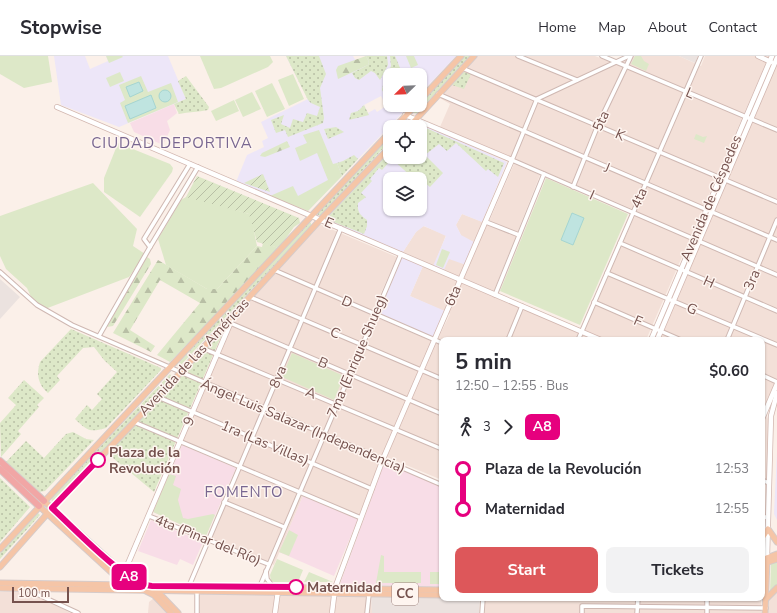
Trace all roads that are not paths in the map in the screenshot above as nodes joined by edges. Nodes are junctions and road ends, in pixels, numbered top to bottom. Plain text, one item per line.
1 (461, 56) edge
2 (474, 56) edge
3 (518, 56) edge
4 (602, 56) edge
5 (630, 56) edge
6 (701, 56) edge
7 (758, 56) edge
8 (772, 56) edge
9 (777, 58) edge
10 (617, 62) junction
11 (774, 63) edge
12 (627, 66) junction
13 (462, 68) junction
14 (577, 80) junction
15 (685, 91) junction
16 (427, 92) edge
17 (438, 94) junction
18 (537, 99) junction
19 (57, 107) dead end
20 (409, 112) edge
21 (405, 116) junction
22 (749, 117) junction
23 (416, 119) junction
24 (401, 120) edge
25 (598, 125) junction
26 (777, 130) edge
27 (524, 132) junction
28 (383, 139) edge
29 (658, 152) junction
30 (383, 154) edge
31 (585, 158) junction
32 (512, 160) junction
33 (190, 164) junction
34 (198, 167) junction
35 (544, 174) junction
36 (722, 178) junction
37 (646, 183) junction
38 (574, 187) junction
39 (777, 202) edge
40 (708, 211) junction
41 (633, 213) junction
42 (311, 216) junction
43 (320, 220) junction
44 (777, 220) edge
45 (486, 222) junction
46 (341, 228) junction
47 (519, 235) junction
48 (770, 237) junction
49 (693, 239) junction
50 (777, 240) edge
51 (698, 241) junction
52 (620, 243) junction
53 (150, 247) junction
54 (401, 254) junction
55 (757, 267) junction
56 (680, 269) junction
57 (274, 270) junction
58 (686, 271) junction
59 (0, 272) edge
60 (607, 273) junction
61 (777, 276) edge
62 (460, 280) junction
63 (315, 288) junction
64 (495, 295) junction
65 (250, 297) junction
66 (744, 297) junction
67 (668, 299) junction
68 (673, 301) junction
69 (594, 302) junction
70 (522, 306) junction
71 (777, 311) edge
72 (375, 314) junction
73 (303, 319) junction
74 (228, 322) junction
75 (732, 327) junction
76 (658, 330) junction
77 (582, 332) junction
78 (99, 336) junction
79 (509, 337) edge
80 (580, 337) edge
81 (594, 337) edge
82 (653, 337) edge
83 (657, 337) edge
84 (675, 337) edge
85 (728, 337) edge
86 (757, 337) edge
87 (434, 340) junction
88 (765, 340) edge
89 (439, 342) edge
90 (362, 344) junction
91 (777, 345) edge
92 (202, 348) junction
93 (290, 349) junction
94 (217, 354) junction
95 (169, 368) junction
96 (421, 370) junction
97 (179, 372) junction
98 (349, 374) junction
99 (765, 377) edge
100 (439, 378) edge
101 (277, 379) junction
102 (204, 383) junction
103 (777, 383) edge
104 (777, 393) edge
105 (158, 397) junction
106 (408, 400) junction
107 (337, 404) junction
108 (770, 404) junction
109 (264, 409) junction
110 (765, 410) edge
111 (193, 412) junction
112 (439, 413) edge
113 (765, 413) edge
114 (771, 416) junction
115 (134, 422) junction
116 (397, 429) junction
117 (324, 434) junction
118 (252, 437) junction
119 (180, 442) junction
120 (439, 447) edge
121 (383, 460) junction
122 (0, 461) edge
123 (312, 463) junction
124 (240, 467) junction
125 (0, 469) edge
126 (765, 481) edge
127 (769, 483) junction
128 (439, 484) edge
129 (372, 489) junction
130 (299, 492) junction
131 (224, 502) junction
132 (42, 504) junction
133 (52, 508) junction
134 (47, 513) junction
135 (149, 516) junction
136 (765, 517) edge
137 (361, 518) junction
138 (768, 518) junction
139 (284, 527) junction
140 (768, 529) junction
141 (765, 534) edge
142 (209, 540) junction
143 (777, 542) edge
144 (0, 549) edge
145 (765, 553) edge
146 (777, 554) edge
147 (777, 559) edge
148 (765, 560) edge
149 (765, 561) edge
150 (268, 564) junction
151 (0, 567) edge
152 (266, 568) junction
153 (765, 571) edge
154 (112, 573) junction
155 (124, 573) junction
156 (766, 581) joint
157 (0, 583) edge
158 (113, 586) junction
159 (133, 586) junction
160 (260, 586) junction
161 (273, 587) junction
162 (0, 588) edge
163 (25, 588) junction
164 (146, 588) junction
165 (777, 588) edge
166 (188, 589) junction
167 (278, 590) junction
168 (439, 590) edge
169 (156, 591) junction
170 (176, 591) junction
171 (197, 591) junction
172 (335, 591) junction
173 (369, 594) junction
174 (439, 595) edge
175 (766, 599) junction
176 (166, 600) junction
177 (483, 601) edge
178 (638, 601) edge
179 (707, 601) edge
180 (638, 605) junction
181 (707, 606) junction
182 (765, 610) edge
183 (77, 613) edge
184 (171, 613) edge
185 (178, 613) edge
186 (197, 613) edge
187 (275, 613) edge
188 (332, 613) edge
189 (367, 613) edge
190 (482, 613) edge
191 (582, 613) edge
192 (637, 613) edge
193 (707, 613) edge

1 - 16 main road
2 - 13 main road
3 - 14 street
4 - 10 street, L
5 - 10 street
5 - 12 street, 5ta
6 - 15 street, 4ta
7 - 11 street
8 - 11 street, Avenida de Céspedes
9 - 11 street, Avenida de Céspedes
10 - 12 street, L
10 - 14 street
11 - 22 street, Avenida de Céspedes
12 - 15 street, L
12 - 25 street, 5ta
13 - 17 main road
13 - 18 street, K
14 - 18 street
15 - 22 street, L
15 - 29 street, 4ta
17 - 23 main road
17 - 27 street, J
18 - 25 street, K
18 - 27 street, 6ta
19 - 33 street, E
20 - 21 main road
21 - 23 street, I
21 - 24 main road
22 - 26 street, L
22 - 36 street, Avenida de Céspedes
23 - 32 street, I
25 - 29 street, K
25 - 31 street, 5ta
27 - 31 street, J
27 - 32 street, 6ta
28 - 42 main road, Avenida de las Américas
29 - 36 street, K
29 - 37 street, 4ta
30 - 43 main road, Avenida de las Américas
31 - 37 street, J
31 - 38 street, 5ta
32 - 35 street, I
32 - 45 street, 6ta
33 - 34 street, E
33 - 53 street
34 - 42 street, E
34 - 53 street
35 - 38 street, I
35 - 47 street
36 - 39 street, K
36 - 40 street, Avenida de Céspedes
37 - 40 street, J
37 - 41 street, 4ta
38 - 41 street, I
40 - 48 street, J
40 - 49 street, Avenida de Céspedes
40 - 51 street, Avenida de Céspedes
41 - 49 street, I
41 - 52 street, 4ta
42 - 43 street, E
42 - 95 main road, Avenida de las Américas
43 - 46 street, E
43 - 57 main road, Avenida de las Américas
44 - 48 street, 3ra
45 - 47 street
45 - 62 street, 6ta
46 - 54 street, E
46 - 63 street, 8va
47 - 64 street
48 - 50 street, J
48 - 55 street, 3ra
49 - 51 street, I
49 - 56 street, Avenida de Céspedes
51 - 55 street, I
51 - 58 street, Avenida de Céspedes
52 - 56 street, H
52 - 60 street, 4ta
53 - 78 street
54 - 62 street, E
54 - 72 street, 7ma (Enrique Shueg)
55 - 61 street, I
55 - 66 street, 3ra
56 - 58 street, H
56 - 67 street, Avenida de Céspedes
57 - 63 street, D
57 - 65 main road, Avenida de las Américas
58 - 66 street, H
58 - 68 street, Avenida de Céspedes
59 - 78 street, Ángel Luis Salazar (Independencia)
60 - 67 street, G
60 - 69 street, 4ta
62 - 64 street, E
62 - 87 street, 6ta
63 - 72 street, D
63 - 73 street, 8va
64 - 70 street, E
65 - 73 street, C
65 - 74 main road, Avenida de las Américas
66 - 71 street, H
66 - 75 street, 3ra
67 - 68 street, G
67 - 76 street, Avenida de Céspedes
68 - 75 street, G
68 - 76 street, Avenida de Céspedes
69 - 76 street, F
69 - 77 street, 4ta
70 - 77 street, E
70 - 79 street
72 - 87 street, D
72 - 90 street, 7ma (Enrique Shueg)
73 - 90 street, C
73 - 93 street, 8va
74 - 92 main road, Avenida de las Américas
74 - 93 street, B
74 - 94 street, 9
75 - 85 street, 3ra
75 - 86 street, G
76 - 82 street, Avenida de Céspedes
76 - 83 street, Avenida de Céspedes
76 - 84 street, F
77 - 80 street, 4ta
77 - 81 street, E
78 - 95 street, Ángel Luis Salazar (Independencia)
87 - 89 street, D
87 - 96 street, 6ta
88 - 91 street, G
90 - 96 street, C
90 - 98 street, 7ma (Enrique Shueg)
92 - 94 street, A
92 - 97 main road, Avenida de las Américas
93 - 98 street, B
93 - 101 street, 8va
94 - 101 street, A
94 - 102 street, 9
95 - 97 street, Ángel Luis Salazar (Independencia)
95 - 132 main road, Avenida de las Américas
96 - 100 street, C
96 - 106 street, 6ta
97 - 102 street, Ángel Luis Salazar (Independencia)
97 - 105 main road, Avenida de las Américas
98 - 106 street, B
98 - 107 street, 7ma (Enrique Shueg)
99 - 103 street
101 - 107 street, A
101 - 109 street, 8va
102 - 109 street, Ángel Luis Salazar (Independencia)
102 - 111 street, 9
103 - 108 street
104 - 114 street
105 - 111 street, 1ra (Las Villas)
105 - 115 main road, Avenida de las Américas
106 - 112 street, B
106 - 116 street, 6ta
107 - 116 street, A
107 - 117 street, 7ma (Enrique Shueg)
108 - 110 street
108 - 114 street
109 - 117 street, Ángel Luis Salazar (Independencia)
109 - 118 street, 8va
111 - 118 street, 1ra (Las Villas)
111 - 119 street, 9
113 - 114 street
114 - 127 street
115 - 119 street
115 - 133 main road, Avenida de las Américas
116 - 120 street, A
116 - 121 street, 6ta
117 - 121 street, Ángel Luis Salazar (Independencia)
117 - 123 street, 7ma (Enrique Shueg)
118 - 123 street, 1ra (Las Villas)
118 - 124 street, 8va
119 - 124 street
119 - 135 street, 9
121 - 128 street, Ángel Luis Salazar (Independencia)
121 - 129 street, 6ta
122 - 132 highway
123 - 129 street, 1ra (Las Villas)
123 - 130 street, 7ma (Enrique Shueg)
124 - 130 street
124 - 131 street, 8va
125 - 132 highway
126 - 127 street
127 - 138 street
129 - 137 street, 6ta
130 - 137 street
130 - 139 street, 7ma (Enrique Shueg)
131 - 139 street
131 - 142 street, 8va
132 - 133 main road
132 - 134 main road
132 - 144 main road, Avenida de las Américas
133 - 134 main road, Avenida de las Américas
133 - 155 main road
134 - 151 main road, Avenida de las Américas
134 - 154 main road
135 - 142 street, 4ta (Pinar del Río)
135 - 155 street, 9
136 - 138 street
137 - 172 street, 6ta
138 - 140 street
139 - 150 street, 7ma (Enrique Shueg)
140 - 141 main road
140 - 143 main road
140 - 145 street
142 - 150 street, 4ta (Pinar del Río)
142 - 166 street, 8va
146 - 148 main road
147 - 149 main road
150 - 152 street, 7ma (Enrique Shueg)
152 - 160 street, 7ma (Enrique Shueg)
152 - 161 street
153 - 156 main road
154 - 158 main road
154 - 159 main road
155 - 164 main road
156 - 175 main road
157 - 158 main road, CC
158 - 159 main road, CC
159 - 164 main road, CC
160 - 161 main road, CC
160 - 166 main road, CC
161 - 167 main road, CC
162 - 163 main road, CC
163 - 164 main road, CC
163 - 183 street
164 - 166 main road, CC
164 - 169 main road
164 - 184 main road
165 - 175 main road
166 - 170 main road, CC
166 - 171 main road, CC
167 - 171 main road, CC
167 - 172 main road, CC
167 - 187 street
168 - 172 main road, CC
169 - 170 main road, CC
169 - 176 main road
170 - 176 main road
171 - 186 street
172 - 173 main road, CC
172 - 188 street
173 - 174 main road, CC
173 - 189 street
175 - 182 main road
176 - 185 main road
177 - 190 street
178 - 180 street
179 - 181 street
180 - 181 street
180 - 191 street
180 - 192 street
181 - 182 street
181 - 193 street

